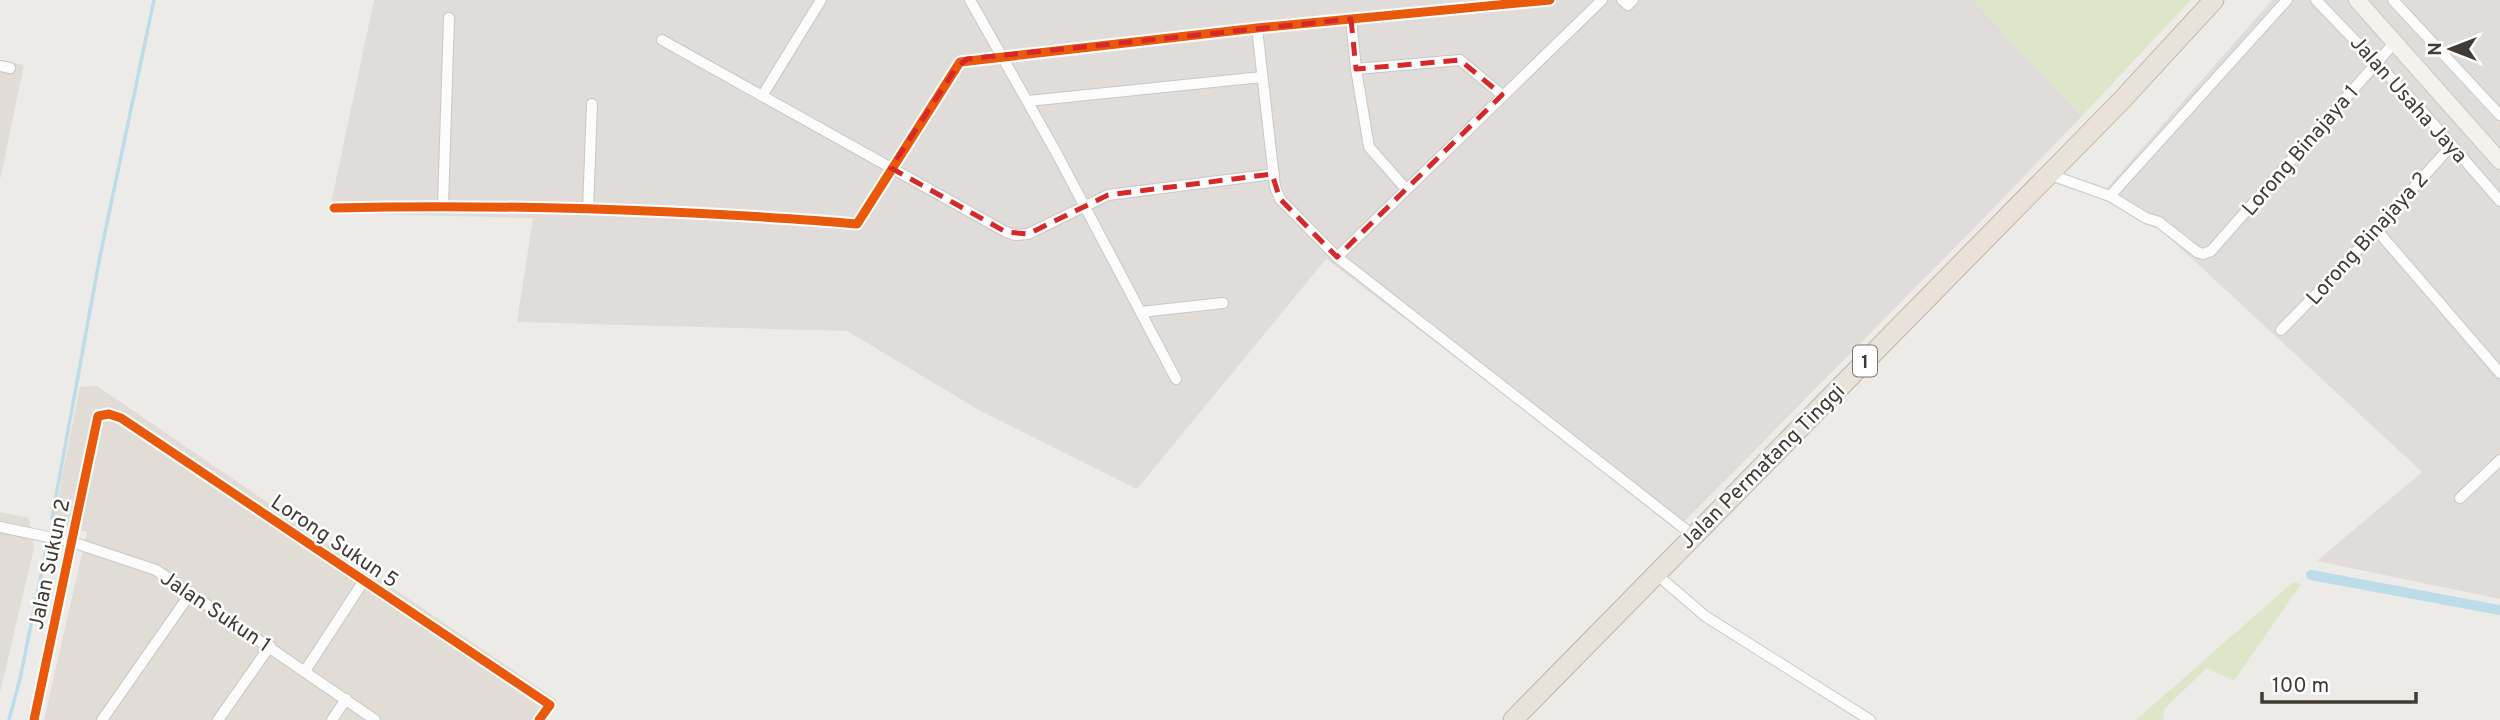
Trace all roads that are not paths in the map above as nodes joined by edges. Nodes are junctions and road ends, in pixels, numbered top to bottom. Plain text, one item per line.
1 (821, 0) edge
2 (970, 0) edge
3 (1550, 0) edge
4 (1622, 0) edge
5 (1633, 0) edge
6 (2214, 0) edge
7 (2287, 0) edge
8 (2316, 0) edge
9 (2357, 0) edge
10 (2393, 0) edge
11 (1595, 2) edge
12 (449, 18) dead end
13 (1351, 19) junction
14 (1257, 28) junction
15 (662, 40) dead end
16 (2395, 42) junction
17 (1002, 55) junction
18 (2377, 63) junction
19 (1356, 69) junction
20 (1262, 77) junction
21 (1502, 95) junction
22 (762, 96) junction
23 (1028, 101) junction
24 (592, 104) dead end
25 (2500, 115) edge
26 (2452, 145) junction
27 (2500, 161) edge
28 (891, 168) junction
29 (1274, 174) junction
30 (2048, 174) junction
31 (1406, 189) junction
32 (2110, 197) junction
33 (2500, 201) edge
34 (443, 205) junction
35 (1085, 205) junction
36 (334, 208) dead end
37 (588, 209) junction
38 (2375, 228) junction
39 (1337, 257) junction
40 (1223, 303) dead end
41 (1141, 312) junction
42 (2281, 330) dead end
43 (2500, 373) edge
44 (1176, 379) dead end
45 (98, 416) joint
46 (2500, 460) edge
47 (2460, 498) dead end
48 (0, 527) edge
49 (1694, 536) junction
50 (72, 542) junction
51 (1655, 573) junction
52 (363, 582) junction
53 (190, 594) junction
54 (270, 646) junction
55 (305, 671) junction
56 (346, 699) junction
57 (34, 720) edge
58 (102, 720) edge
59 (218, 720) edge
60 (331, 720) edge
61 (375, 720) edge
62 (539, 720) edge
63 (1513, 720) edge
64 (1870, 720) edge

1 - 22 street
2 - 17 street
3 - 13 street
4 - 5 street
6 - 30 highway, Jalan Permatang Tinggi / 1
7 - 32 street
8 - 18 street, Jalan Usaha Jaya
9 - 16 street, Jalan Usaha Jaya
10 - 25 street
11 - 21 street
12 - 34 street
13 - 14 street
13 - 19 street
14 - 17 street
14 - 20 street
15 - 22 street
16 - 18 street, Lorong Binajaya 1
16 - 27 street, Jalan Usaha Jaya
17 - 23 street
17 - 28 street
18 - 26 street, Jalan Usaha Jaya
18 - 32 street, Lorong Binajaya 1
19 - 21 street
19 - 31 street
20 - 23 street
20 - 29 street
21 - 31 street
22 - 28 street
23 - 35 street
24 - 37 street
26 - 33 street, Jalan Usaha Jaya
26 - 38 street, Lorong Binajaya 2
28 - 35 street
28 - 37 street
29 - 35 street
29 - 39 street
30 - 32 street
30 - 49 highway, Jalan Permatang Tinggi / 1
31 - 39 street
34 - 36 street
34 - 37 street
35 - 41 street
38 - 42 street, Lorong Binajaya 2
38 - 43 street
39 - 49 street
40 - 41 street
41 - 44 street
45 - 50 street, Jalan Sukun 2
45 - 52 street, Lorong Sukun 5
46 - 47 street
48 - 50 street, Jalan Sukun 1
49 - 51 highway, Jalan Permatang Tinggi / 1
50 - 53 street, Jalan Sukun 1
50 - 57 street, Jalan Sukun 2
51 - 63 highway, Jalan Permatang Tinggi / 1
51 - 64 street
52 - 55 street, Lorong Sukun 5
52 - 62 street, Lorong Sukun 5
53 - 54 street, Jalan Sukun 1
53 - 58 street
54 - 55 street, Jalan Sukun 1
54 - 59 street
55 - 56 street, Jalan Sukun 1
56 - 60 street
56 - 61 street, Jalan Sukun 1

